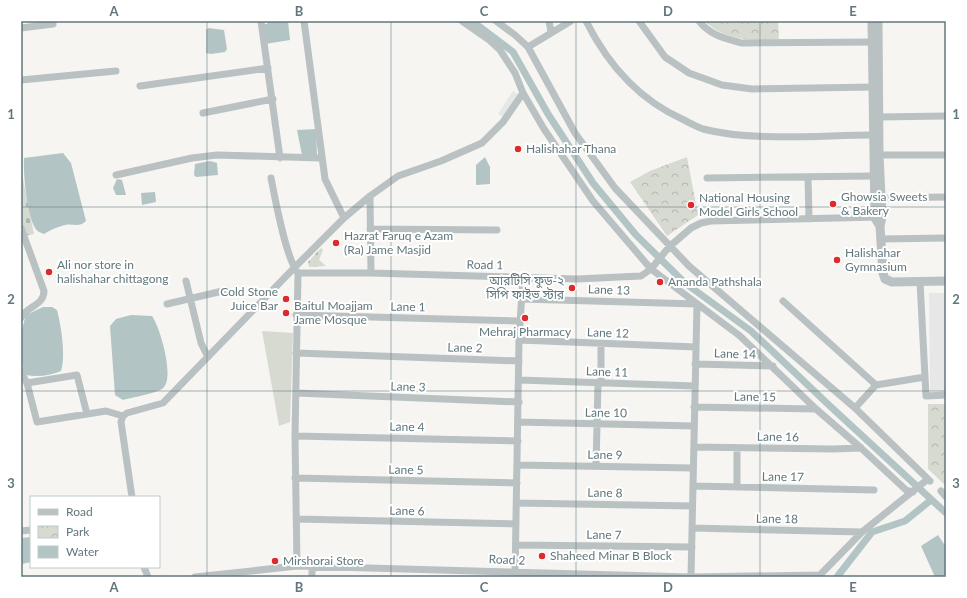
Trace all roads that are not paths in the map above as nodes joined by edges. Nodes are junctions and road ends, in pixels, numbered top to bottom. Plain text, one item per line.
1 (261, 21) edge
2 (304, 21) edge
3 (462, 21) edge
4 (496, 21) edge
5 (550, 21) edge
6 (571, 21) edge
7 (586, 21) edge
8 (639, 21) edge
9 (699, 21) edge
10 (872, 21) edge
11 (878, 21) edge
12 (53, 24) dead end
13 (21, 28) edge
14 (551, 32) junction
15 (875, 42) junction
16 (528, 47) junction
17 (268, 68) junction
18 (116, 71) dead end
19 (21, 80) edge
20 (140, 86) dead end
21 (875, 87) junction
22 (523, 92) junction
23 (273, 98) junction
24 (203, 113) dead end
25 (946, 116) edge
26 (879, 117) junction
27 (872, 135) junction
28 (946, 155) edge
29 (879, 156) junction
30 (280, 158) junction
31 (321, 158) junction
32 (116, 175) dead end
33 (874, 176) junction
34 (808, 177) junction
35 (271, 178) dead end
36 (707, 178) dead end
37 (370, 196) junction
38 (946, 197) edge
39 (881, 198) junction
40 (344, 218) junction
41 (809, 219) junction
42 (879, 220) junction
43 (21, 228) edge
44 (370, 230) junction
45 (497, 230) dead end
46 (946, 238) edge
47 (881, 239) junction
48 (669, 246) junction
49 (652, 267) junction
50 (296, 271) junction
51 (371, 273) junction
52 (520, 276) junction
53 (186, 281) dead end
54 (946, 281) edge
55 (920, 282) junction
56 (227, 290) dead end
57 (522, 299) junction
58 (190, 300) junction
59 (783, 301) dead end
60 (167, 304) dead end
61 (697, 304) junction
62 (296, 315) junction
63 (21, 318) edge
64 (520, 320) junction
65 (519, 340) junction
66 (601, 344) junction
67 (696, 348) junction
68 (296, 353) junction
69 (208, 357) junction
70 (519, 361) junction
71 (695, 364) junction
72 (773, 366) junction
73 (21, 372) edge
74 (925, 377) junction
75 (519, 380) junction
76 (27, 383) junction
77 (599, 383) junction
78 (876, 385) junction
79 (695, 386) junction
80 (296, 393) junction
81 (946, 396) edge
82 (518, 402) junction
83 (694, 407) junction
84 (855, 408) junction
85 (816, 409) junction
86 (87, 414) junction
87 (123, 416) junction
88 (518, 422) junction
89 (596, 424) junction
90 (694, 426) junction
91 (295, 436) junction
92 (518, 441) junction
93 (694, 447) junction
94 (737, 448) junction
95 (861, 448) junction
96 (517, 465) junction
97 (596, 466) junction
98 (693, 468) junction
99 (295, 478) junction
100 (517, 483) junction
101 (693, 486) junction
102 (737, 487) junction
103 (874, 490) dead end
104 (913, 492) junction
105 (132, 496) edge
106 (517, 503) junction
107 (692, 506) junction
108 (297, 519) junction
109 (516, 524) junction
110 (692, 528) junction
111 (862, 532) junction
112 (516, 546) junction
113 (692, 547) junction
114 (297, 566) junction
115 (312, 567) junction
116 (248, 574) edge
117 (515, 574) edge
118 (819, 576) edge
119 (195, 577) edge
120 (312, 577) edge
121 (691, 577) edge

1 - 17 street
2 - 31 street
3 - 22 street
4 - 16 street
5 - 14 street
6 - 14 street
7 - 27 street
8 - 21 street
9 - 15 street
10 - 15 street
11 - 15 street
12 - 13 street
14 - 16 street
15 - 21 street
16 - 48 street
17 - 20 street
17 - 23 street
18 - 19 street
21 - 26 street
21 - 27 street
22 - 37 street
22 - 49 street
23 - 24 street
23 - 30 street
25 - 26 street
26 - 29 street
27 - 33 street
28 - 29 street
29 - 39 street
30 - 31 street
30 - 32 street
31 - 40 street
33 - 34 street
33 - 42 street
34 - 36 street
34 - 41 street
35 - 50 street
37 - 40 street
37 - 44 street
38 - 39 street
39 - 42 street
40 - 50 street
41 - 42 street
41 - 48 street
42 - 47 street
43 - 63 street
44 - 45 street
44 - 51 street
46 - 47 street
47 - 55 street
48 - 49 street
48 - 84 street
49 - 52 street, Road 1
49 - 61 street
50 - 51 street, Road 1
50 - 62 street
50 - 69 street
51 - 52 street, Road 1
52 - 57 street
53 - 58 street
54 - 55 street
55 - 74 street
56 - 58 street
57 - 61 street, Lane 13
57 - 64 street
58 - 60 street
58 - 69 street
59 - 78 street
61 - 67 street
61 - 72 street
62 - 64 street, Lane 1
62 - 68 street
64 - 65 street
65 - 66 street, Lane 12
65 - 70 street
66 - 67 street, Lane 12
66 - 77 street
67 - 71 street
68 - 70 street, Lane 2
68 - 80 street
69 - 87 street
70 - 75 street
71 - 72 street, Lane 14
71 - 79 street
72 - 85 street
73 - 76 street
74 - 78 street
74 - 81 street
75 - 77 street, Lane 11
75 - 82 street
76 - 86 street
76 - 86 street
77 - 79 street, Lane 11
77 - 89 street
78 - 84 street
79 - 83 street
80 - 82 street, Lane 3
80 - 91 street
82 - 88 street
83 - 85 street, Lane 15
83 - 90 street
84 - 104 street
85 - 95 street
86 - 87 street
87 - 105 street
88 - 89 street, Lane 10
88 - 92 street
89 - 90 street, Lane 10
89 - 97 street
90 - 93 street
91 - 92 street, Lane 4
91 - 99 street
92 - 96 street
93 - 94 street, Lane 16
93 - 98 street
94 - 95 street, Lane 16
94 - 102 street
95 - 104 street
96 - 97 street, Lane 9
96 - 100 street
97 - 98 street, Lane 9
98 - 101 street
99 - 100 street, Lane 5
99 - 108 street
100 - 106 street
101 - 102 street, Lane 17
101 - 107 street
102 - 103 street, Lane 17
104 - 111 street
106 - 107 street, Lane 8
106 - 109 street
107 - 110 street
108 - 109 street, Lane 6
108 - 114 street
109 - 112 street
110 - 111 street, Lane 18
110 - 113 street
111 - 118 street
112 - 113 street, Lane 7
112 - 117 street
113 - 121 street
114 - 115 street, Road 2
114 - 116 street, Road 2
115 - 117 street, Road 2
115 - 120 street
116 - 119 street, Road 2
117 - 121 street, Road 2
118 - 121 street, Road 2

